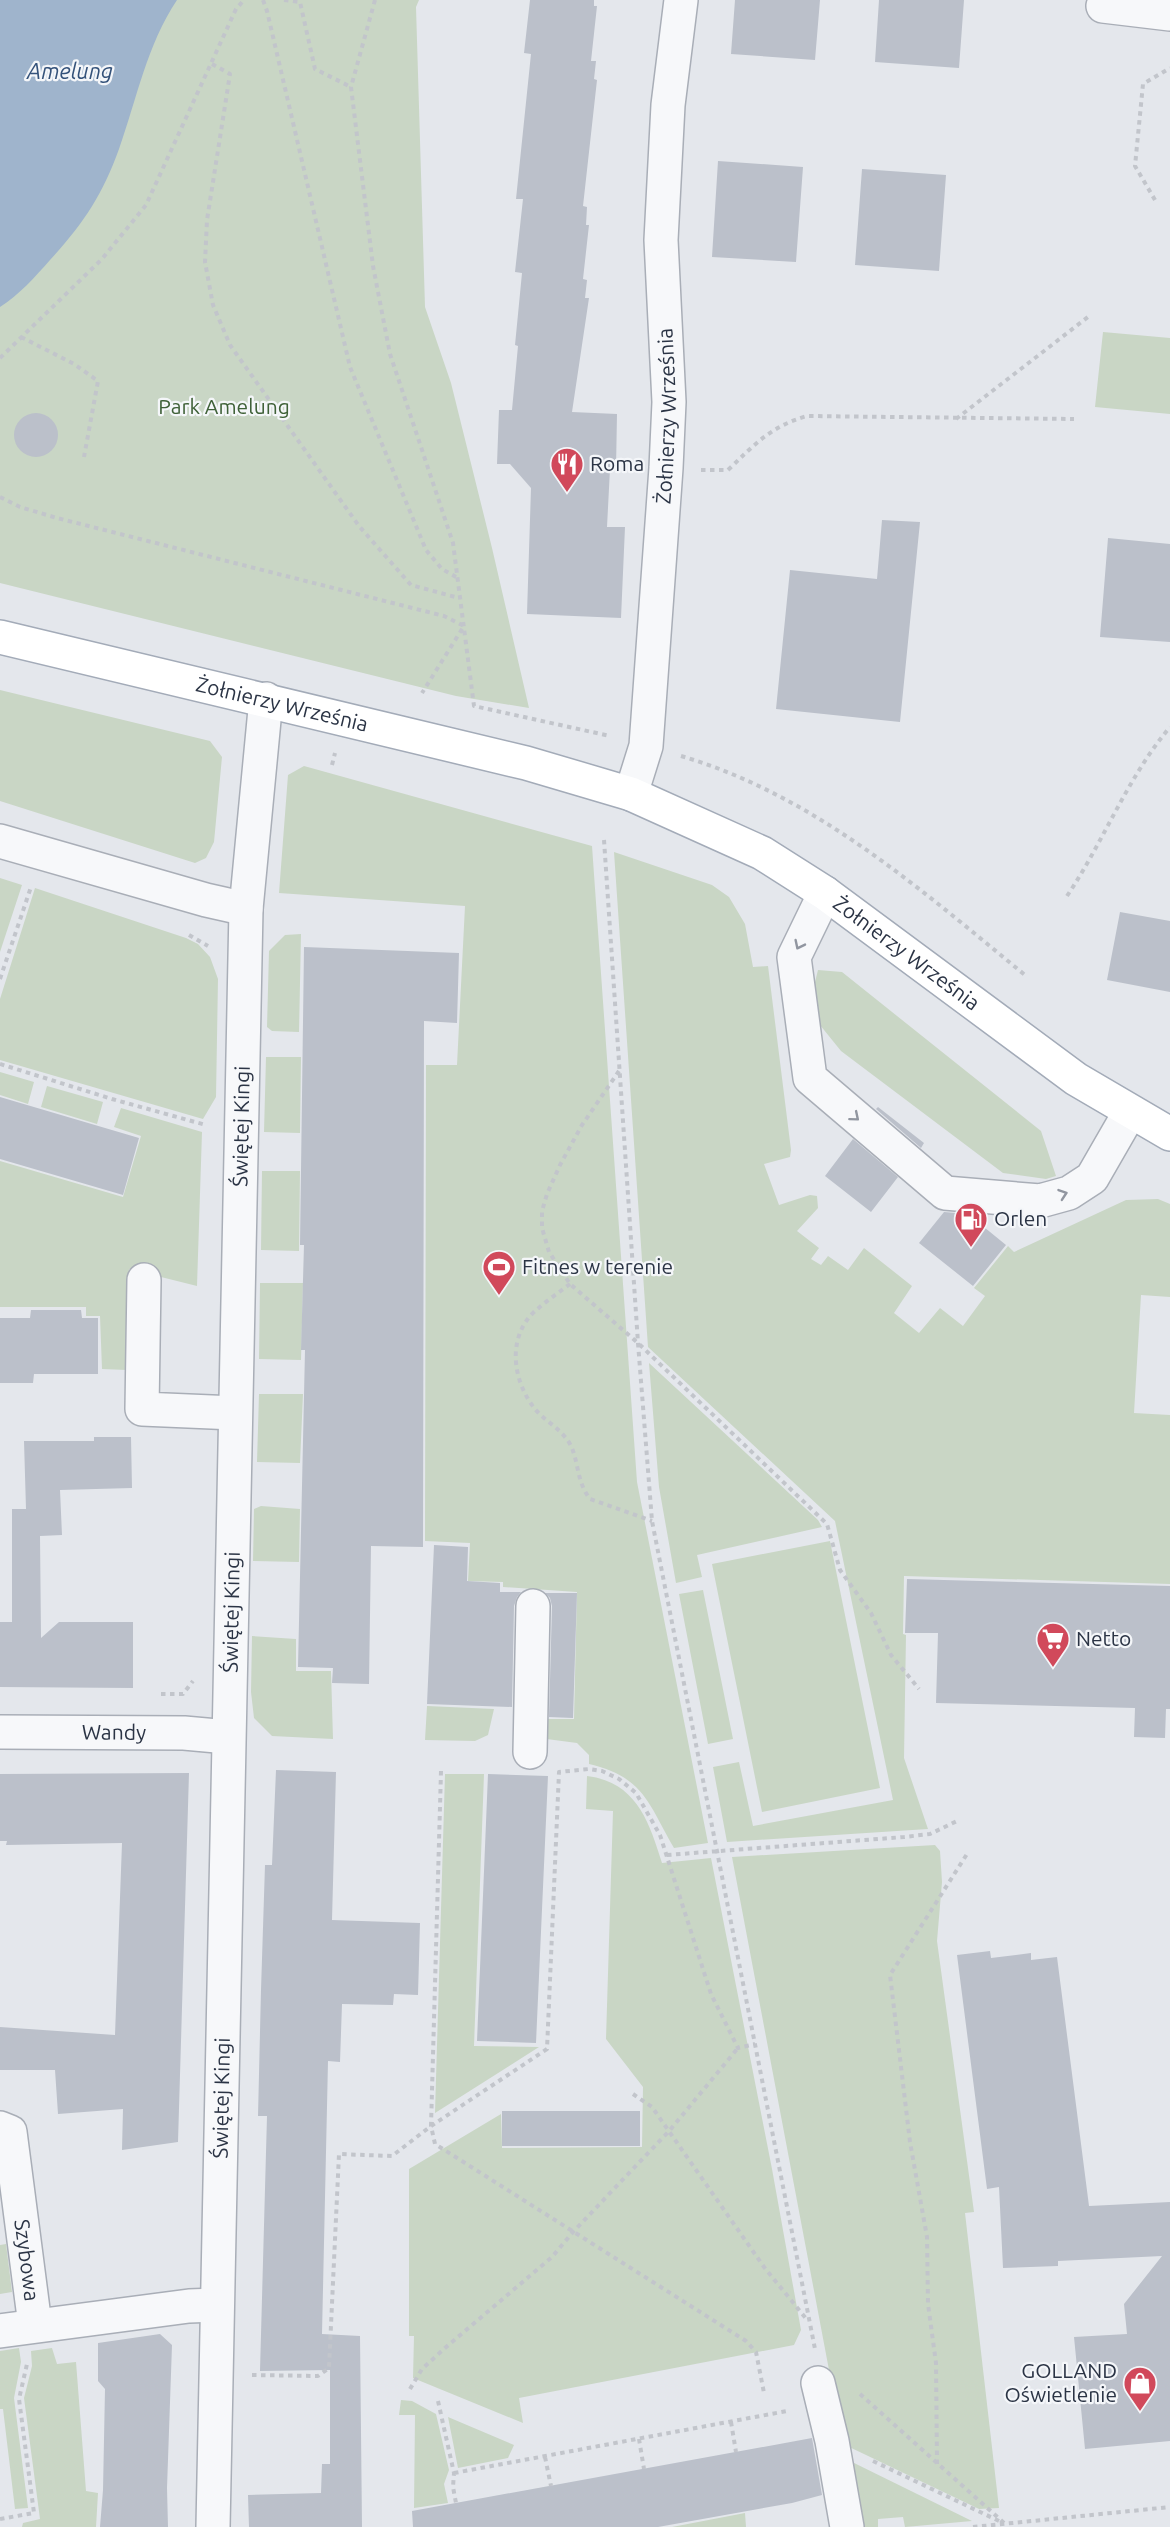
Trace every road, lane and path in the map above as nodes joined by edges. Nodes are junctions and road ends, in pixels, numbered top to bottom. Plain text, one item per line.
1 (244, 0) edge
2 (263, 0) edge
3 (284, 0) edge
4 (375, 0) edge
5 (681, 0) edge
6 (300, 1) edge
7 (1103, 6) dead end
8 (1170, 14) edge
9 (212, 64) junction
10 (1170, 68) edge
11 (351, 87) junction
12 (1155, 200) dead end
13 (1088, 317) dead end
14 (21, 337) junction
15 (0, 358) edge
16 (955, 419) junction
17 (1074, 419) dead end
18 (84, 457) dead end
19 (666, 468) junction
20 (0, 497) edge
21 (456, 577) junction
22 (459, 597) junction
23 (464, 626) junction
24 (0, 637) edge
25 (422, 693) dead end
26 (266, 699) junction
27 (1170, 727) edge
28 (602, 734) dead end
29 (691, 759) dead end
30 (631, 794) junction
31 (604, 840) dead end
32 (0, 841) edge
33 (32, 883) dead end
34 (825, 893) junction
35 (1067, 896) dead end
36 (246, 909) junction
37 (179, 932) dead end
38 (214, 951) dead end
39 (1025, 975) dead end
40 (0, 979) edge
41 (0, 1064) edge
42 (620, 1070) junction
43 (1130, 1112) junction
44 (211, 1119) dead end
45 (200, 1124) dead end
46 (209, 1126) dead end
47 (1170, 1134) edge
48 (144, 1280) dead end
49 (570, 1284) junction
50 (638, 1343) junction
51 (235, 1413) junction
52 (652, 1521) junction
53 (533, 1606) dead end
54 (919, 1689) dead end
55 (0, 1732) edge
56 (228, 1737) junction
57 (530, 1752) dead end
58 (441, 1771) dead end
59 (957, 1821) dead end
60 (717, 1851) junction
61 (967, 1854) dead end
62 (667, 1855) junction
63 (755, 2044) junction
64 (738, 2048) junction
65 (633, 2094) dead end
66 (431, 2126) junction
67 (0, 2128) edge
68 (670, 2130) junction
69 (573, 2232) junction
70 (216, 2305) junction
71 (809, 2322) junction
72 (35, 2325) junction
73 (0, 2331) edge
74 (27, 2362) dead end
75 (244, 2374) dead end
76 (818, 2383) joint
77 (410, 2389) dead end
78 (764, 2393) dead end
79 (859, 2393) dead end
80 (438, 2401) dead end
81 (777, 2413) dead end
82 (731, 2422) junction
83 (639, 2439) junction
84 (832, 2441) junction
85 (736, 2452) dead end
86 (545, 2457) junction
87 (937, 2464) junction
88 (644, 2469) dead end
89 (454, 2473) junction
90 (551, 2486) dead end
91 (456, 2503) dead end
92 (1170, 2506) edge
93 (0, 2519) edge
94 (1004, 2523) junction
95 (213, 2527) edge
96 (847, 2527) edge
97 (973, 2527) edge

1 - 9 path
2 - 21 path
3 - 6 path
4 - 11 path
5 - 19 street, Żołnierzy Września
6 - 11 path
7 - 8 street
9 - 14 path
9 - 22 path
10 - 12 path
11 - 21 path
13 - 16 path
14 - 15 path
14 - 18 path
16 - 17 path
16 - 19 path
19 - 30 street, Żołnierzy Września
20 - 23 path
21 - 22 path
22 - 23 path
23 - 25 path
23 - 28 path
24 - 26 main road, Żołnierzy Września
26 - 30 main road, Żołnierzy Września
26 - 36 street, Świętej Kingi
27 - 35 path
29 - 39 path
30 - 34 main road, Żołnierzy Września
31 - 42 path
32 - 36 street
33 - 40 path
34 - 43 main road, Żołnierzy Września
34 -> 43 street
36 - 51 street, Świętej Kingi
37 - 38 path
41 - 45 path
42 - 49 path
42 - 50 path
43 - 47 main road, Żołnierzy Września
44 - 46 path
48 - 51 street
49 - 50 path
49 - 52 path
50 - 52 path
50 - 54 path
51 - 56 street, Świętej Kingi
52 - 60 path
53 - 57 street
55 - 56 street, Wandy
56 - 70 street, Świętej Kingi
58 - 66 path
59 - 60 path
60 - 62 path
60 - 63 path
61 - 87 path
62 - 64 path
62 - 66 path
63 - 64 path
63 - 71 path
64 - 68 path
65 - 68 path
66 - 69 path
66 - 75 path
67 - 72 street, Szybowa
68 - 69 path
68 - 71 path
69 - 77 path
69 - 78 path
70 - 72 street, Szybowa
70 - 95 street, Świętej Kingi
71 - 76 path
72 - 73 street, Szybowa
74 - 93 path
76 - 84 street
79 - 87 path
80 - 89 path
81 - 82 path
82 - 83 path
82 - 85 path
83 - 86 path
83 - 88 path
84 - 94 path
84 - 96 street
86 - 89 path
86 - 90 path
87 - 94 path
89 - 91 path
92 - 94 path
94 - 97 path

